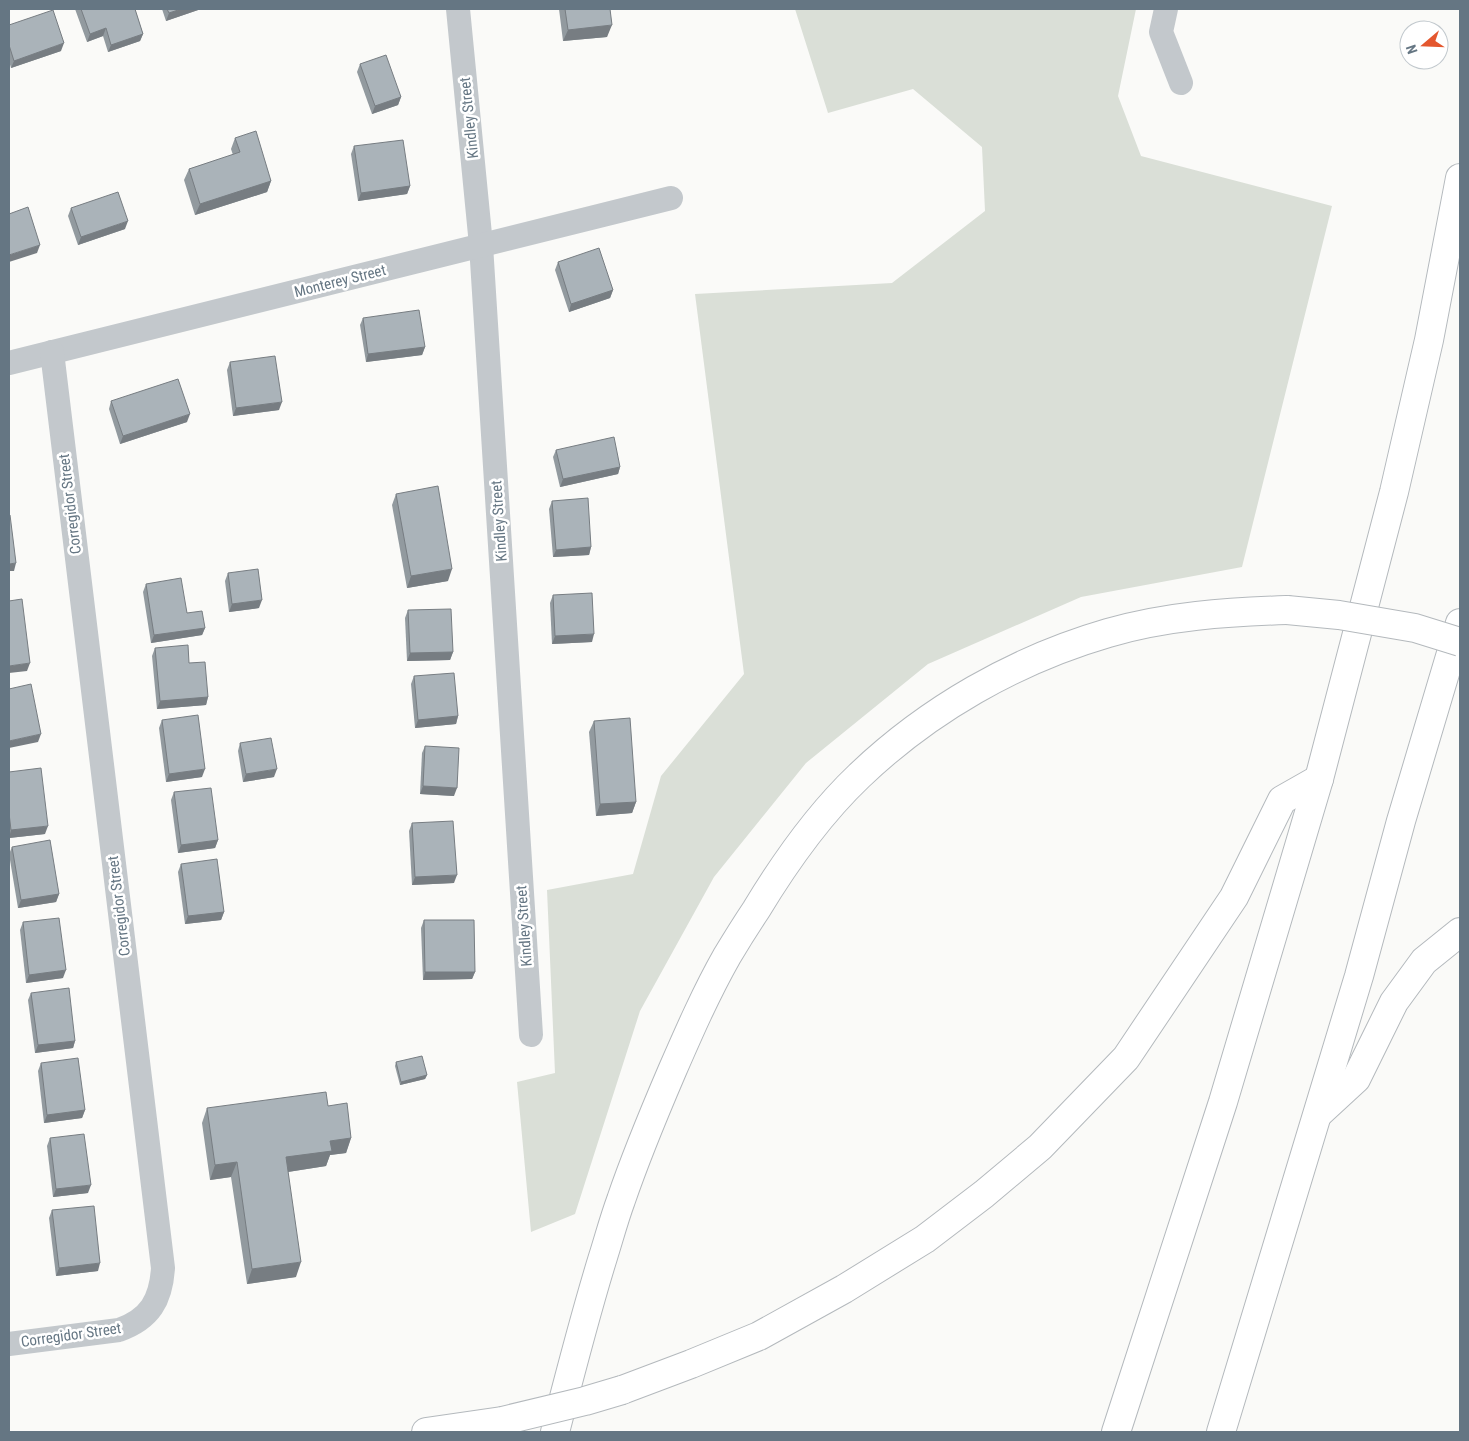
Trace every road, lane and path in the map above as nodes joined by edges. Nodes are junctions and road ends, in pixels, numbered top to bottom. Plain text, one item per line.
1 (458, 9) edge
2 (1166, 9) edge
3 (1181, 82) dead end
4 (1460, 178) edge
5 (671, 198) dead end
6 (481, 245) junction
7 (52, 352) junction
8 (9, 363) edge
9 (1460, 623) edge
10 (1460, 642) edge
11 (1319, 779) junction
12 (1460, 932) edge
13 (531, 1035) dead end
14 (1317, 1115) junction
15 (9, 1344) edge
16 (426, 1432) edge
17 (555, 1432) edge
18 (1116, 1432) edge
19 (1221, 1432) edge

1 - 6 street, Kindley Street
2 - 3 street
4 - 11 highway
5 - 6 street, Monterey Street
6 - 7 street, Monterey Street
6 - 13 street, Kindley Street
7 - 8 street, Monterey Street
7 - 15 street, Corregidor Street
9 - 14 highway
10 - 17 highway, bridge
11 - 16 highway, bridge
11 - 18 highway
12 - 14 highway
14 - 19 highway

